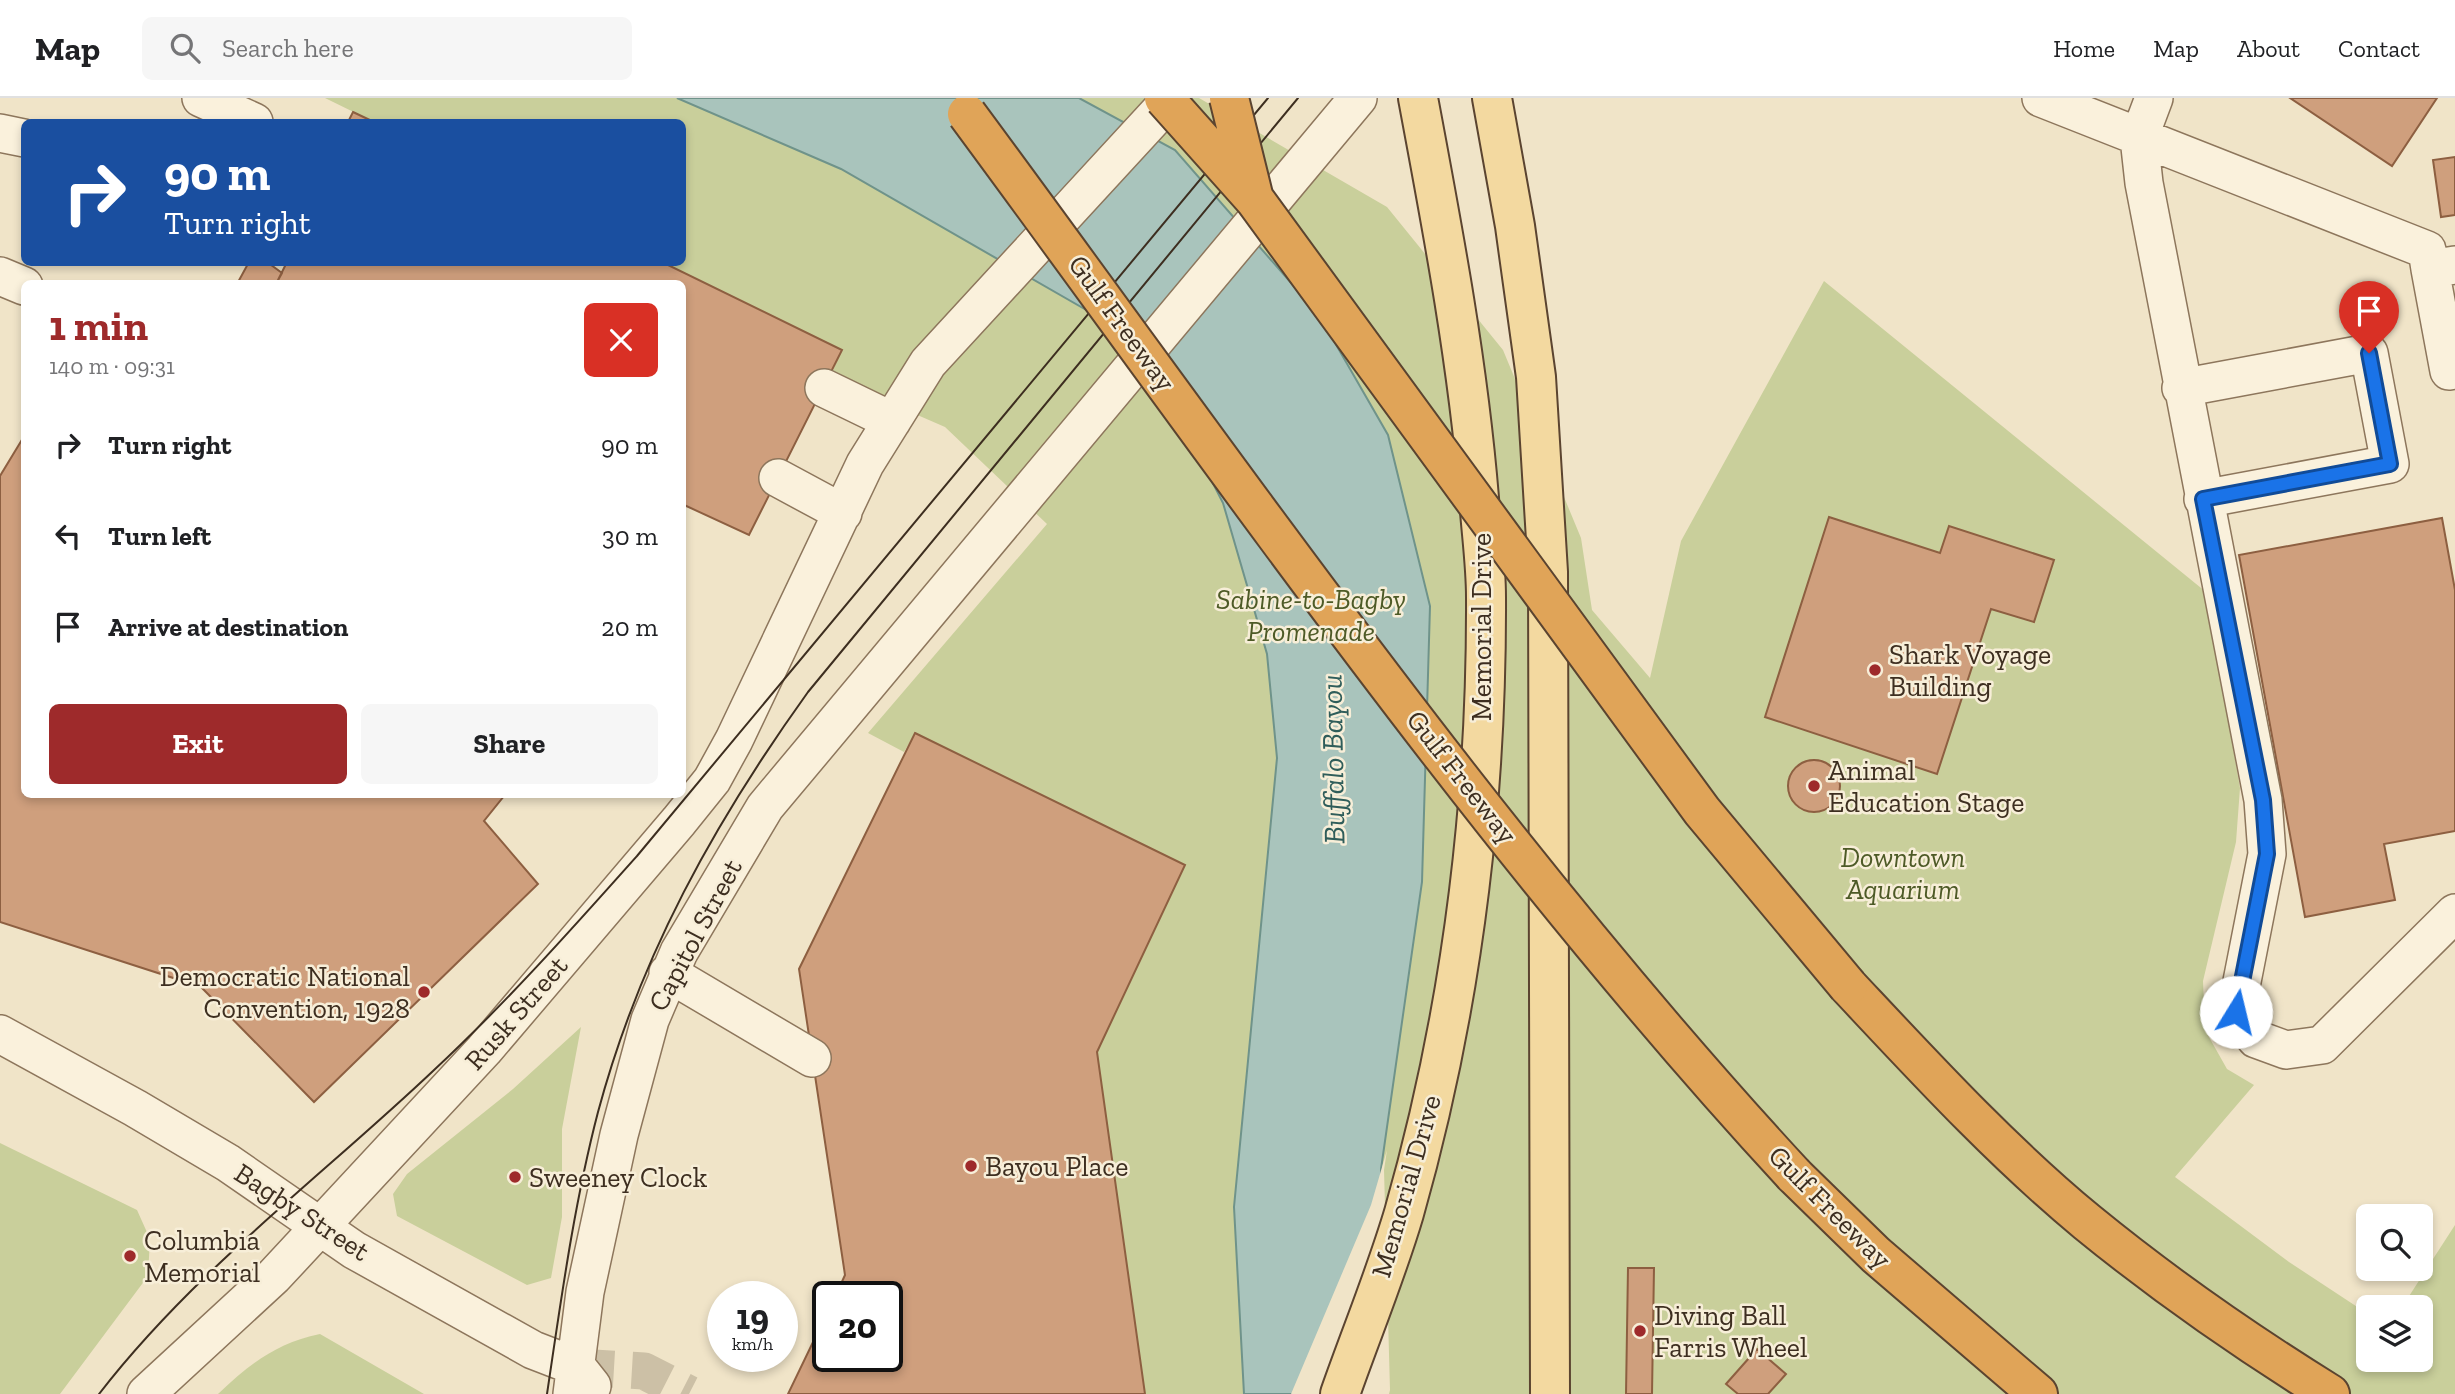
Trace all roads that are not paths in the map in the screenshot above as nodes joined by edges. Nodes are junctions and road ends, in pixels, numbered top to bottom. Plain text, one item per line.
1 (201, 98) edge
2 (956, 98) edge
3 (1229, 98) edge
4 (1358, 98) edge
5 (1418, 98) edge
6 (1492, 98) edge
7 (2041, 98) edge
8 (2154, 98) edge
9 (1168, 100) edge
10 (247, 119) edge
11 (0, 133) edge
12 (21, 137) edge
13 (2139, 138) junction
14 (1255, 200) junction
15 (2442, 267) edge
16 (0, 276) edge
17 (21, 285) edge
18 (2455, 370) edge
19 (824, 388) dead end
20 (2181, 388) junction
21 (892, 421) junction
22 (778, 478) dead end
23 (2203, 499) junction
24 (843, 513) junction
25 (2455, 913) edge
26 (668, 973) junction
27 (0, 1034) edge
28 (812, 1058) dead end
29 (320, 1226) junction
30 (582, 1385) edge
31 (146, 1394) edge
32 (1340, 1394) edge
33 (1550, 1394) edge
34 (2038, 1394) edge
35 (2330, 1394) edge

1 - 10 street
2 - 34 highway, Gulf Freeway, bridge
3 - 14 highway, bridge
4 - 26 street, Capitol Street, bridge
5 - 32 main road, Memorial Drive, bridge
6 - 33 main road, bridge
7 - 13 street
8 - 13 street
9 - 14 highway, bridge
9 - 21 street, Rusk Street, bridge
11 - 12 street
13 - 15 street
13 - 20 street
14 - 35 highway, bridge
15 - 18 street
16 - 17 street
19 - 21 street
20 - 23 street
20 - 23 street
21 - 24 street, Rusk Street
22 - 24 street
23 - 25 street
24 - 29 street, Rusk Street
26 - 28 street
26 - 30 street, Capitol Street
27 - 29 street, Bagby Street
29 - 30 street, Bagby Street
29 - 31 street, Rusk Street

